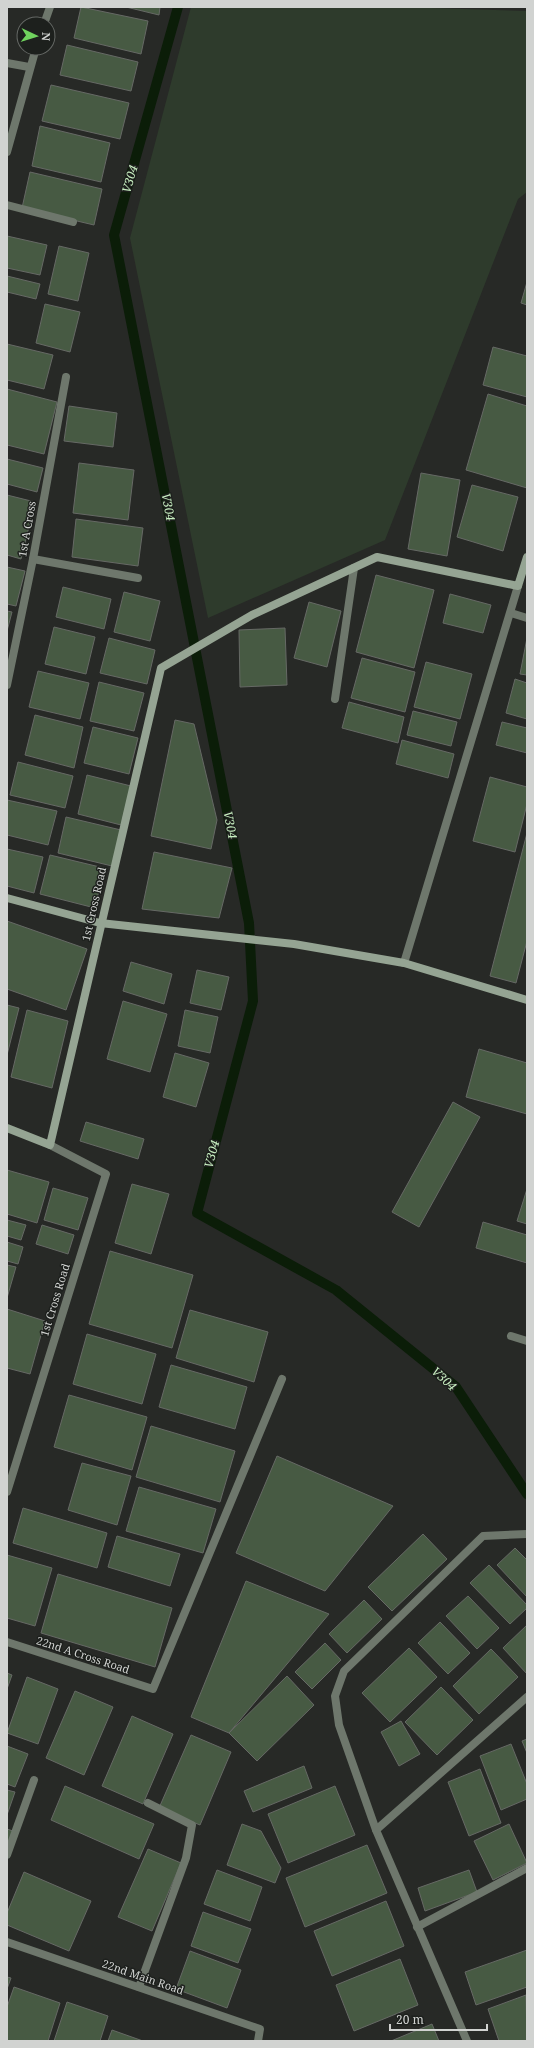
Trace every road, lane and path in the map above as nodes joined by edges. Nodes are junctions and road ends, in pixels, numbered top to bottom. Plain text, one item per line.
1 (33, 56) edge
2 (7, 63) edge
3 (30, 67) junction
4 (7, 152) edge
5 (7, 205) edge
6 (72, 222) dead end
7 (66, 377) dead end
8 (527, 557) edge
9 (33, 558) junction
10 (354, 568) junction
11 (138, 578) dead end
12 (518, 586) junction
13 (511, 613) junction
14 (527, 618) edge
15 (7, 685) edge
16 (334, 699) dead end
17 (7, 898) edge
18 (100, 923) junction
19 (404, 963) junction
20 (527, 1000) edge
21 (7, 1128) edge
22 (50, 1145) junction
23 (511, 1336) dead end
24 (527, 1341) edge
25 (282, 1379) dead end
26 (7, 1492) edge
27 (527, 1534) edge
28 (7, 1642) edge
29 (527, 1697) edge
30 (34, 1780) dead end
31 (148, 1803) dead end
32 (376, 1830) junction
33 (7, 1854) edge
34 (527, 1868) edge
35 (417, 1927) junction
36 (7, 1942) edge
37 (139, 1988) junction
38 (258, 2041) edge
39 (467, 2041) edge

1 - 3 street
2 - 3 street
3 - 4 street
5 - 6 street
7 - 9 street, 1st A Cross
8 - 12 street
9 - 11 street
9 - 15 street, 1st A Cross
10 - 12 street
10 - 16 street
10 - 18 street, 1st Cross Road
12 - 13 street
13 - 14 street
13 - 19 street
17 - 18 street
18 - 19 street
18 - 22 street, 1st Cross Road
19 - 20 street
21 - 22 street, 1st Cross Road
22 - 26 street, 1st Cross Road
23 - 24 street
25 - 28 street, 22nd A Cross Road
27 - 32 street
29 - 32 street
30 - 33 street
31 - 37 street
32 - 35 street
34 - 35 street
35 - 39 street
36 - 37 street, 22nd Main Road
37 - 38 street, 22nd Main Road

